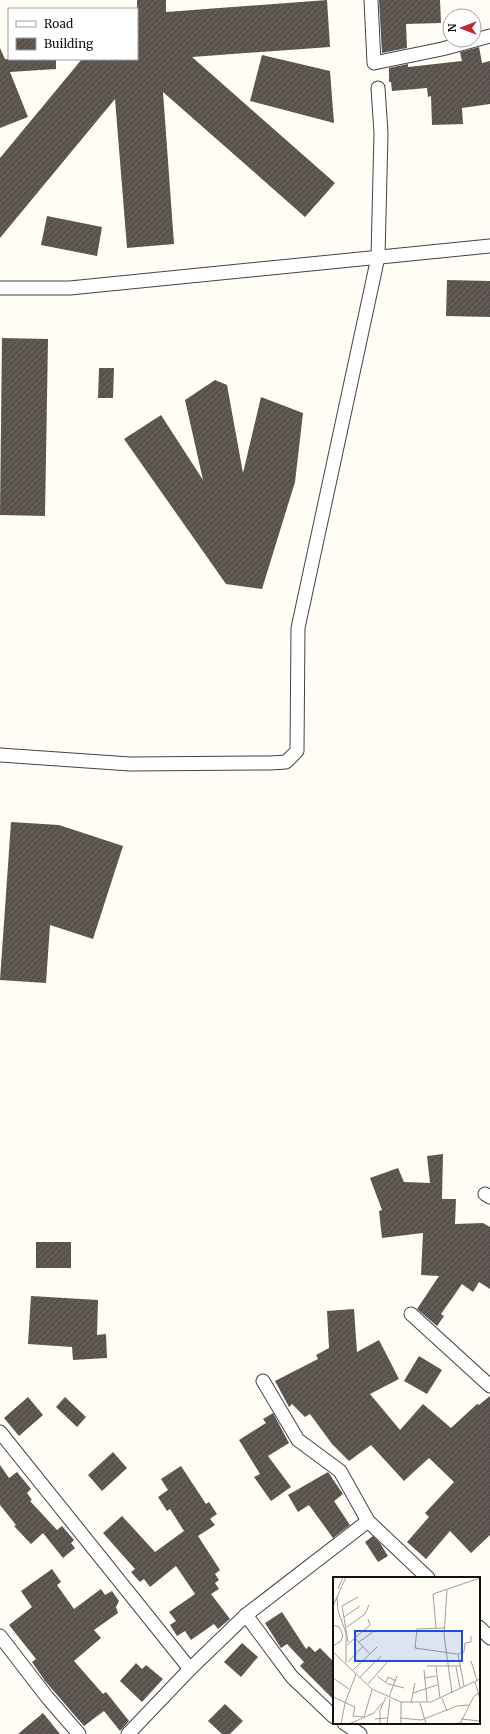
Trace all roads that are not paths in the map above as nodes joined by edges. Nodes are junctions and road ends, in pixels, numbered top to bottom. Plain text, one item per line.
1 (371, 0) edge
2 (490, 36) edge
3 (378, 88) dead end
4 (490, 246) edge
5 (378, 257) junction
6 (0, 288) edge
7 (0, 755) edge
8 (411, 1314) dead end
9 (263, 1381) dead end
10 (490, 1386) edge
11 (0, 1432) edge
12 (368, 1521) junction
13 (427, 1577) edge
14 (246, 1614) junction
15 (480, 1628) edge
16 (0, 1636) edge
17 (490, 1638) edge
18 (190, 1669) junction
19 (333, 1716) edge
20 (345, 1724) edge
21 (79, 1734) edge
22 (128, 1734) edge
23 (360, 1734) edge

1 - 2 street
3 - 5 street
4 - 5 street
5 - 6 street
5 - 7 street
8 - 10 street
9 - 12 street
11 - 18 street
12 - 13 street
12 - 14 street
14 - 18 street
14 - 19 street
15 - 17 street
16 - 21 street
18 - 22 street
20 - 23 street

